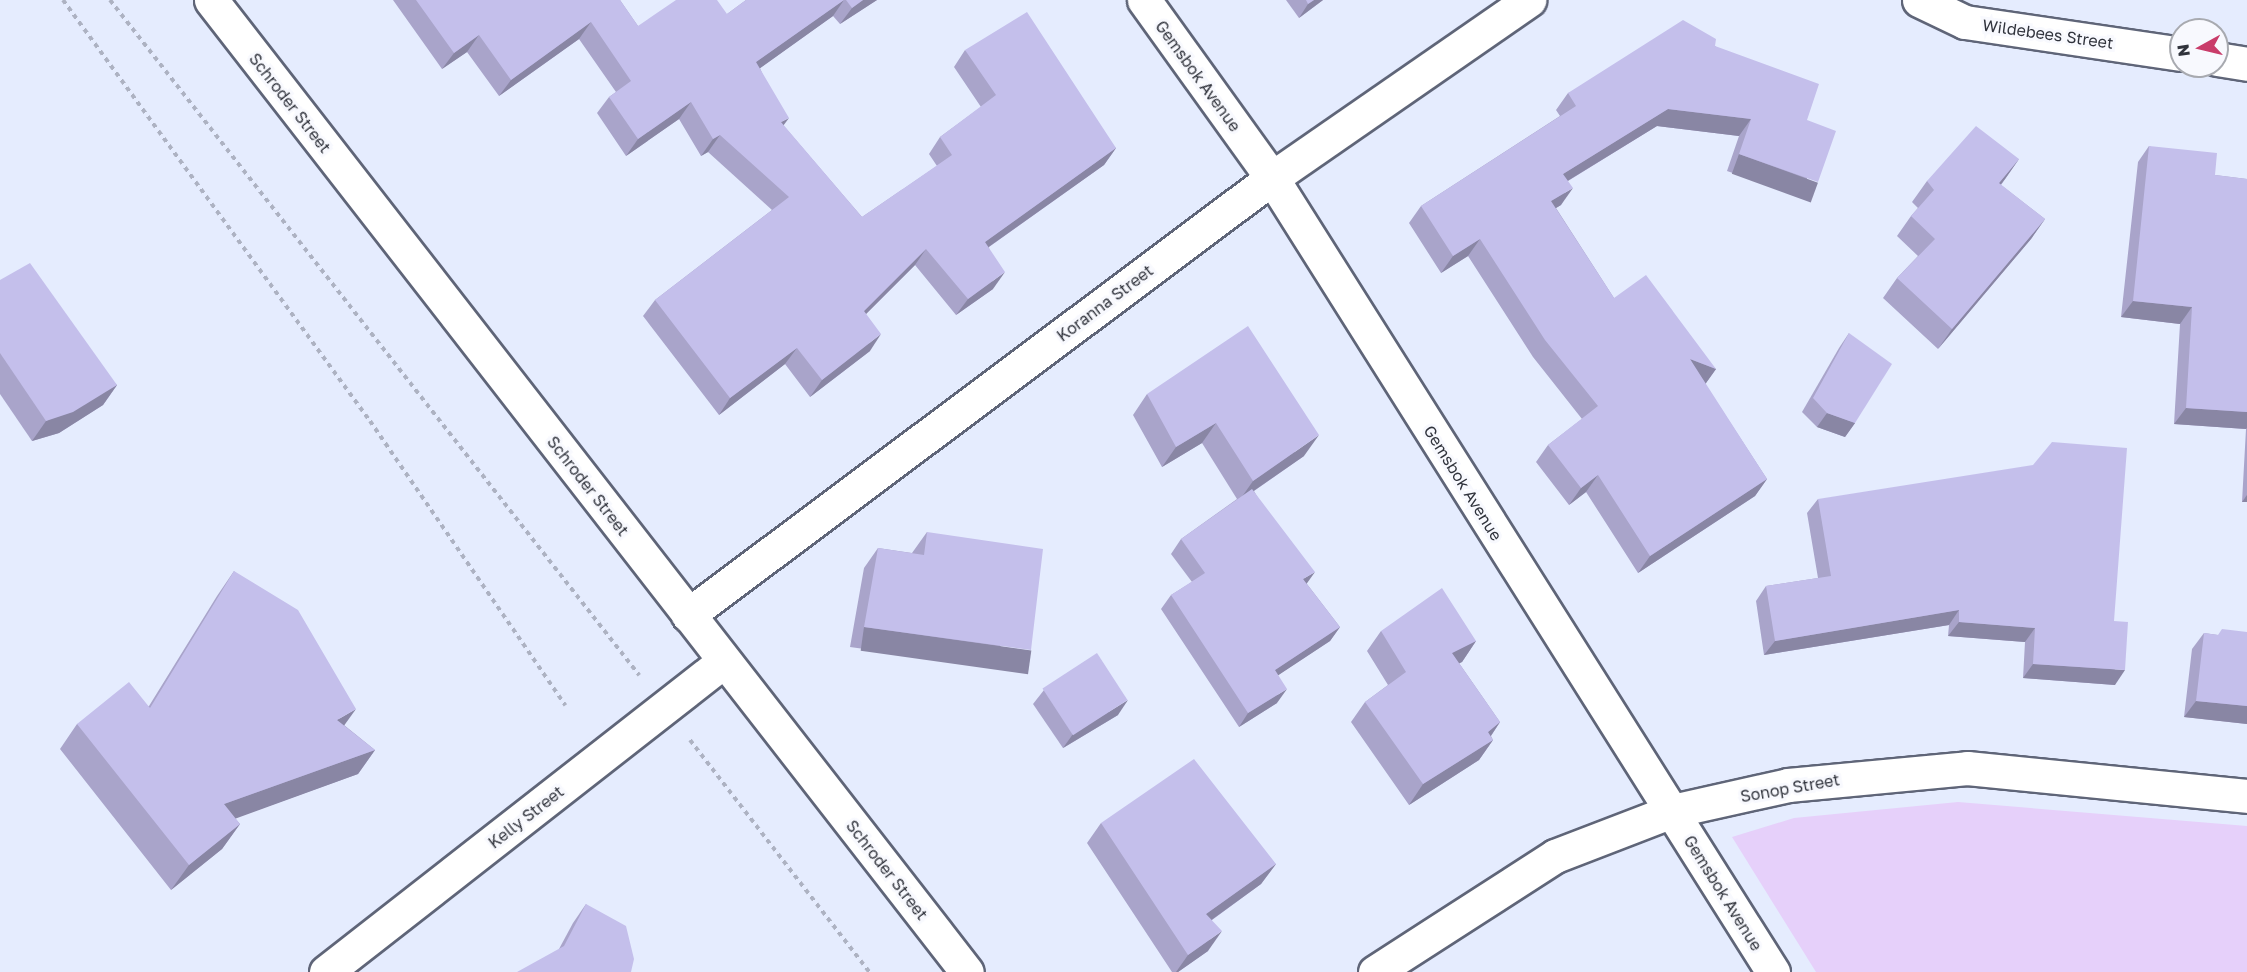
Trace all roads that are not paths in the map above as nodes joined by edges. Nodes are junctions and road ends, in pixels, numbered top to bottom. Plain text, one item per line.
1 (211, 0) edge
2 (1144, 0) edge
3 (1529, 0) edge
4 (1919, 0) edge
5 (2169, 52) edge
6 (2229, 61) edge
7 (2247, 64) edge
8 (1272, 178) junction
9 (688, 615) junction
10 (724, 661) junction
11 (2247, 796) edge
12 (1672, 811) junction
13 (326, 972) edge
14 (967, 972) edge
15 (1375, 972) edge
16 (1773, 972) edge

1 - 9 main road, Schroder Street
2 - 8 main road, Gemsbok Avenue
3 - 8 main road, Koranna Street
4 - 5 main road, Wildebees Street
6 - 7 main road
8 - 9 main road, Koranna Street
8 - 12 main road, Gemsbok Avenue
9 - 10 main road, Schroder Street
10 - 13 main road, Kelly Street
10 - 14 main road, Schroder Street
11 - 12 main road, Sonop Street
12 - 15 main road, Sonop Street
12 - 16 main road, Gemsbok Avenue

